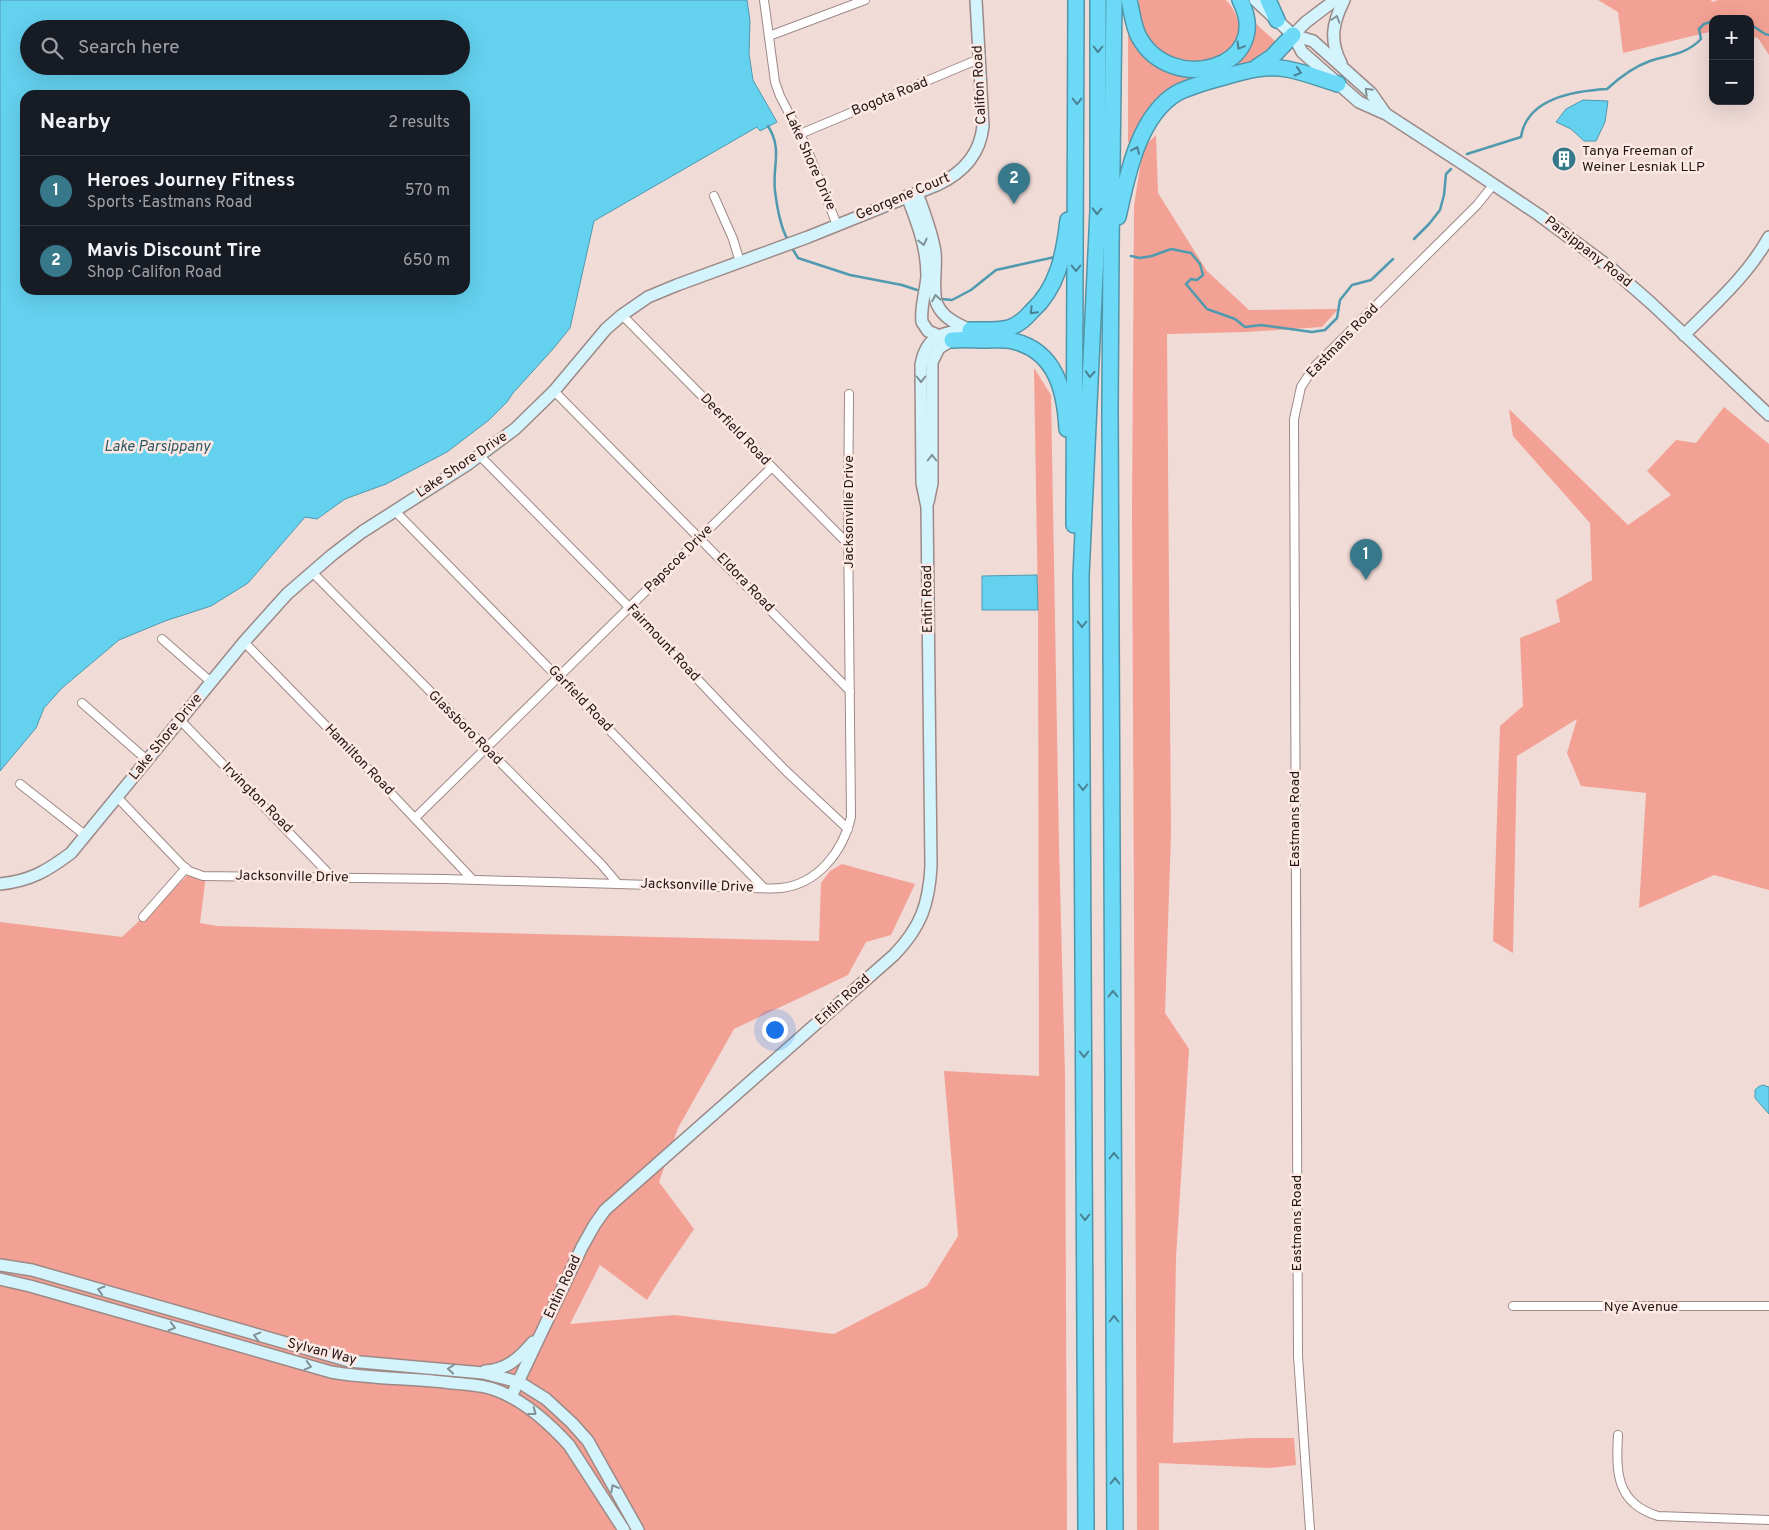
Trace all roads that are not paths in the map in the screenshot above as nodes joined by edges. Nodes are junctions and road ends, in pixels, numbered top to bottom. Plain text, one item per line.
1 (764, 0) edge
2 (865, 0) edge
3 (976, 0) edge
4 (1076, 0) edge
5 (1098, 0) edge
6 (1114, 0) edge
7 (1129, 0) edge
8 (1240, 0) edge
9 (1255, 0) edge
10 (1268, 0) edge
11 (1335, 0) edge
12 (1344, 0) edge
13 (1277, 20) junction
14 (1292, 35) junction
15 (770, 36) junction
16 (979, 59) junction
17 (1256, 68) junction
18 (1346, 71) junction
19 (1338, 84) junction
20 (1386, 114) junction
21 (800, 134) junction
22 (1077, 149) junction
23 (967, 166) joint
24 (1493, 185) junction
25 (912, 195) junction
26 (714, 196) dead end
27 (837, 225) junction
28 (1769, 237) edge
29 (1110, 248) junction
30 (740, 262) junction
31 (622, 315) junction
32 (970, 330) junction
33 (1684, 334) junction
34 (945, 338) junction
35 (554, 391) junction
36 (849, 394) dead end
37 (1769, 415) edge
38 (480, 456) junction
39 (771, 468) junction
40 (1075, 468) junction
41 (395, 511) junction
42 (700, 538) junction
43 (849, 545) junction
44 (312, 572) junction
45 (1082, 576) junction
46 (629, 608) junction
47 (162, 639) dead end
48 (244, 642) junction
49 (559, 678) junction
50 (211, 682) junction
51 (850, 691) junction
52 (82, 703) dead end
53 (180, 720) junction
54 (486, 749) junction
55 (147, 760) junction
56 (20, 784) dead end
57 (117, 797) junction
58 (415, 818) junction
59 (848, 829) junction
60 (85, 835) junction
61 (186, 868) junction
62 (333, 878) junction
63 (472, 879) junction
64 (0, 884) edge
65 (618, 884) junction
66 (764, 888) junction
67 (143, 918) dead end
68 (0, 1265) edge
69 (0, 1279) edge
70 (1513, 1306) dead end
71 (1769, 1306) edge
72 (542, 1331) junction
73 (474, 1372) junction
74 (519, 1382) junction
75 (511, 1397) junction
76 (1618, 1435) dead end
77 (1769, 1520) edge
78 (624, 1530) edge
79 (638, 1530) edge
80 (1086, 1530) edge
81 (1115, 1530) edge
82 (1310, 1530) edge

1 - 15 street, Lake Shore Drive
2 - 15 street
3 - 16 street, Califon Road
4 -> 22 highway
5 -> 45 highway
6 - 29 highway
8 -> 7 highway
9 - 13 street, Parsippany Road
10 - 13 highway
11 - 14 street
18 -> 12 street
13 - 14 street, Parsippany Road
14 - 17 highway
14 - 18 street, Parsippany Road
14 - 19 street, Parsippany Road
15 - 21 street, Lake Shore Drive
16 - 21 street, Bogota Road
16 - 23 street, Califon Road
17 -> 19 highway
29 -> 17 highway
20 -> 18 street, Parsippany Road
19 - 20 street, Parsippany Road
20 - 24 street, Parsippany Road
21 - 27 street, Lake Shore Drive
22 -> 32 highway
22 -> 40 highway
23 - 25 street, Georgene Court
24 - 33 street, Parsippany Road
24 - 82 street, Eastmans Road
25 - 27 street, Georgene Court
32 -> 25 street
25 -> 34 street
26 - 30 street
27 - 30 street, Lake Shore Drive
28 - 33 street
81 -> 29 highway
30 - 31 street, Lake Shore Drive
31 - 35 street, Lake Shore Drive
31 - 39 street, Deerfield Road
32 - 34 street
33 - 37 street, Parsippany Road
34 - 40 highway
34 - 72 street, Entin Road
35 - 38 street, Lake Shore Drive
35 - 42 street, Eldora Road
36 - 43 street, Jacksonville Drive
38 - 41 street, Lake Shore Drive
38 - 46 street, Fairmount Road
39 - 42 street, Papscoe Drive
39 - 43 street, Deerfield Road
40 - 45 highway
41 - 44 street, Lake Shore Drive
41 - 49 street, Garfield Road
42 - 46 street, Papscoe Drive
42 - 51 street, Eldora Road
43 - 51 street, Jacksonville Drive
44 - 48 street, Lake Shore Drive
44 - 54 street, Glassboro Road
45 -> 80 highway
46 - 49 street, Papscoe Drive
46 - 59 street, Fairmount Road
47 - 50 street
48 - 50 street, Lake Shore Drive
48 - 58 street, Hamilton Road
49 - 54 street, Papscoe Drive
49 - 66 street, Garfield Road
50 - 53 street, Lake Shore Drive
51 - 59 street, Jacksonville Drive
52 - 55 street
53 - 55 street, Lake Shore Drive
53 - 62 street, Irvington Road
54 - 58 street, Papscoe Drive
54 - 65 street, Glassboro Road
55 - 57 street, Lake Shore Drive
56 - 60 street
57 - 60 street, Lake Shore Drive
57 - 61 street, Jacksonville Drive
58 - 63 street, Hamilton Road
59 - 66 street, Jacksonville Drive
60 - 64 street, Lake Shore Drive
61 - 62 street, Jacksonville Drive
61 - 67 street
62 - 63 street, Jacksonville Drive
63 - 65 street, Jacksonville Drive
65 - 66 street, Jacksonville Drive
73 -> 68 street, Sylvan Way
69 -> 75 street, Sylvan Way
70 - 71 street, Nye Avenue
72 - 73 street
72 - 74 street, Entin Road
73 - 74 street, Sylvan Way
74 - 75 street, Entin Road
79 -> 74 street, Sylvan Way
75 -> 78 street, Sylvan Way
76 - 77 street

